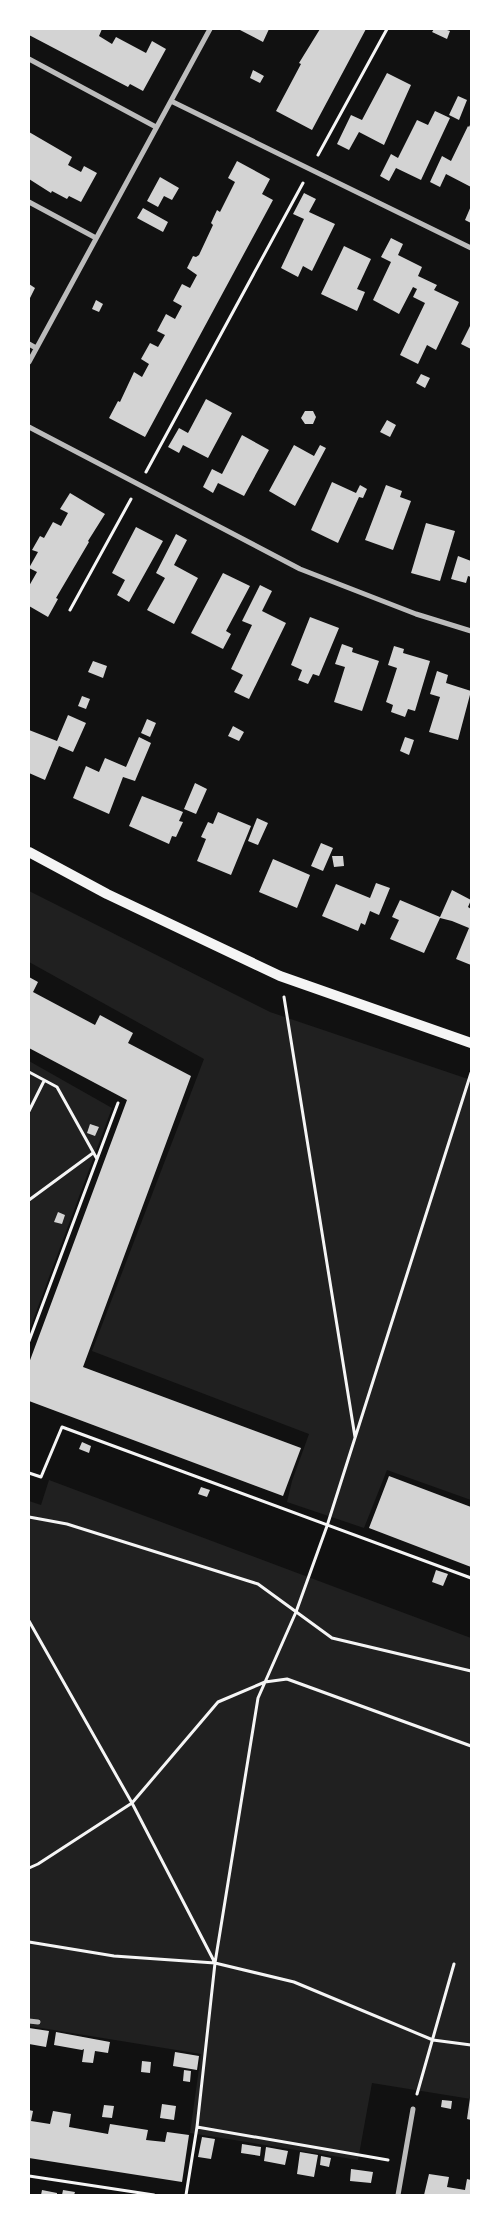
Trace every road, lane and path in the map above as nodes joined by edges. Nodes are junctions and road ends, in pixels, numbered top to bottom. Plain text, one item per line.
1 (210, 29) edge
2 (387, 29) edge
3 (29, 59) edge
4 (171, 101) junction
5 (156, 127) junction
6 (310, 169) junction
7 (29, 202) edge
8 (96, 238) junction
9 (471, 248) edge
10 (29, 344) edge
11 (36, 348) junction
12 (29, 362) edge
13 (29, 427) edge
14 (139, 485) junction
15 (70, 610) dead end
16 (471, 631) edge
17 (29, 852) edge
18 (280, 976) junction
19 (471, 1043) edge
20 (29, 1072) edge
21 (471, 1073) edge
22 (44, 1081) junction
23 (118, 1103) dead end
24 (29, 1111) edge
25 (93, 1153) junction
26 (97, 1159) junction
27 (29, 1200) edge
28 (29, 1341) edge
29 (355, 1438) junction
30 (29, 1473) edge
31 (29, 1517) edge
32 (327, 1526) junction
33 (471, 1578) edge
34 (296, 1612) junction
35 (29, 1621) edge
36 (471, 1672) edge
37 (265, 1682) junction
38 (471, 1746) edge
39 (132, 1802) junction
40 (29, 1868) edge
41 (29, 1942) edge
42 (215, 1963) junction
43 (454, 1964) dead end
44 (29, 2021) edge
45 (38, 2022) dead end
46 (433, 2040) junction
47 (471, 2045) edge
48 (413, 2109) joint
49 (197, 2127) junction
50 (403, 2162) junction
51 (29, 2176) edge
52 (154, 2195) edge
53 (186, 2195) edge
54 (398, 2195) edge

1 - 4 street
2 - 6 path
3 - 5 street
4 - 5 street
4 - 6 street
5 - 8 street
6 - 9 street
6 - 14 path
7 - 8 street
8 - 11 street
10 - 11 street
11 - 12 street
13 - 14 street
14 - 15 path
14 - 16 street
17 - 18 main road
18 - 19 main road
18 - 29 path
20 - 22 path
21 - 29 path
22 - 24 path
22 - 25 path
23 - 26 path
25 - 26 path
25 - 27 path
26 - 28 path
29 - 32 path
30 - 32 path
31 - 34 path
32 - 33 path
32 - 34 path
34 - 36 path
34 - 37 path
35 - 39 path
37 - 38 path
37 - 39 path
37 - 42 path
39 - 40 path
39 - 42 path
41 - 42 path
42 - 46 path
42 - 49 path
43 - 46 path
44 - 45 street
46 - 47 path
46 - 48 path
48 - 50 street
49 - 50 path
49 - 53 path
50 - 54 street
51 - 52 path

